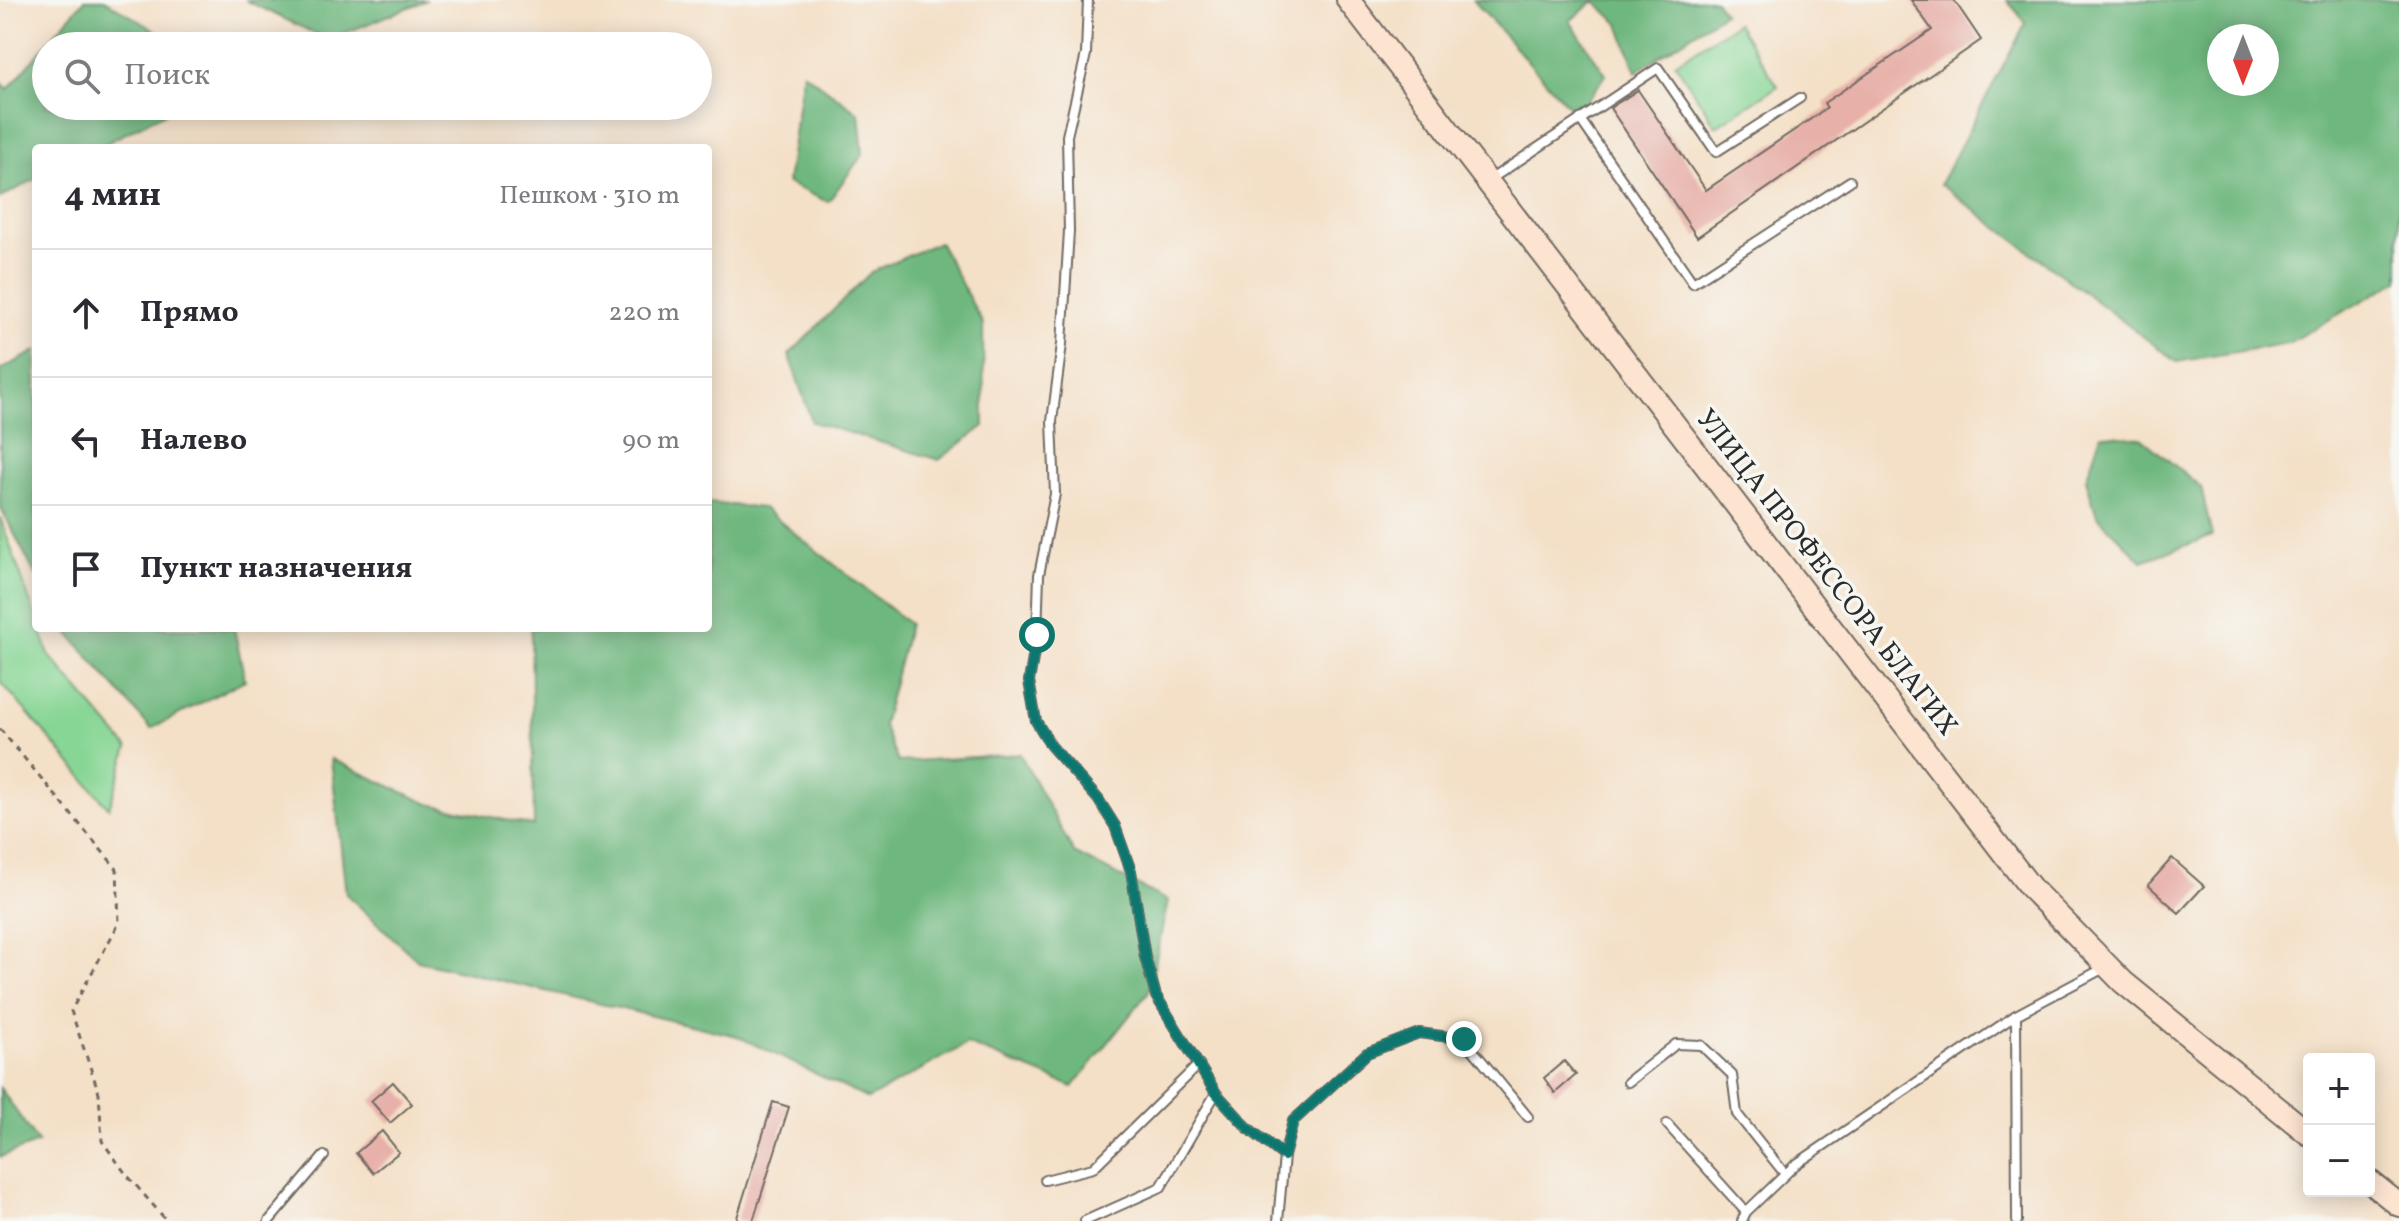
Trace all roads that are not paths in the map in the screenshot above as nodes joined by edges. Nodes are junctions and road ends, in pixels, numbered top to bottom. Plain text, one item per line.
1 (1088, 0) edge
2 (1348, 0) edge
3 (1800, 98) dead end
4 (1580, 119) junction
5 (1487, 181) junction
6 (1850, 181) dead end
7 (2107, 967) junction
8 (2016, 1015) junction
9 (1199, 1064) junction
10 (1628, 1082) dead end
11 (1216, 1093) junction
12 (1528, 1117) dead end
13 (1667, 1124) dead end
14 (2303, 1129) edge
15 (324, 1156) dead end
16 (1284, 1156) junction
17 (1785, 1174) junction
18 (1045, 1180) dead end
19 (2375, 1186) edge
20 (2399, 1205) edge
21 (1746, 1212) junction
22 (269, 1221) edge
23 (1085, 1221) edge
24 (1278, 1221) edge
25 (1742, 1221) edge
26 (2017, 1221) edge

1 - 9 lane
2 - 5 main road, УЛИЦА ПРОФЕССОРА БЛАГИХ
3 - 4 lane
4 - 5 lane
4 - 6 lane
5 - 7 main road, УЛИЦА ПРОФЕССОРА БЛАГИХ
7 - 8 lane
7 - 14 main road, УЛИЦА ПРОФЕССОРА БЛАГИХ
8 - 17 lane
8 - 26 lane
9 - 11 lane
9 - 18 lane
10 - 17 lane
11 - 16 lane
11 - 23 lane
12 - 16 lane
13 - 21 lane
15 - 22 lane
16 - 24 lane
17 - 21 lane
19 - 20 main road
21 - 25 lane

